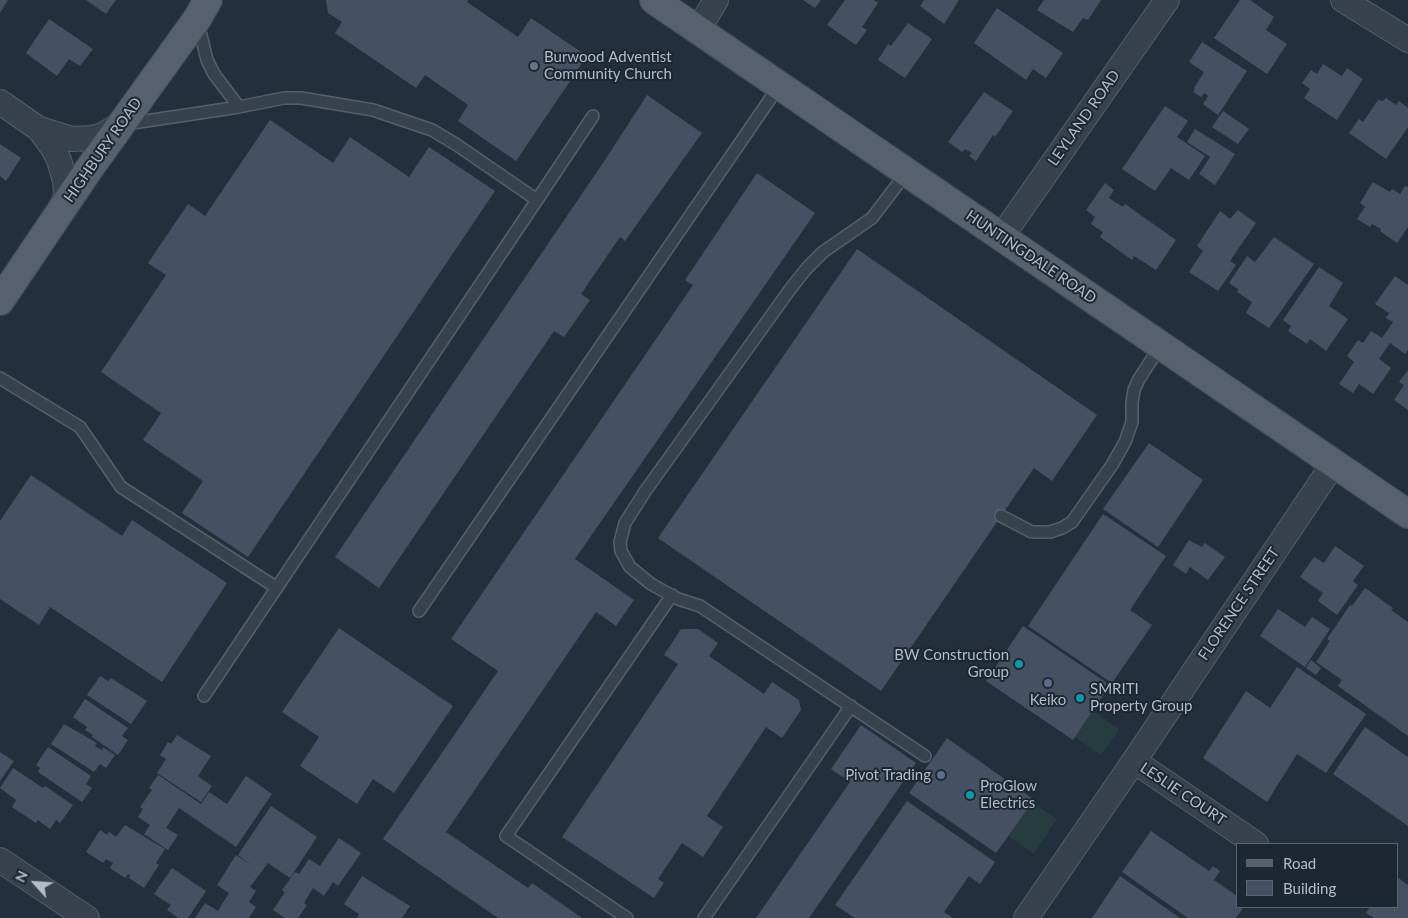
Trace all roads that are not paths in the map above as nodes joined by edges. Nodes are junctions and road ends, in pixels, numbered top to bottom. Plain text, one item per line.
1 (654, 0) edge
2 (716, 0) edge
3 (1167, 0) edge
4 (1343, 0) edge
5 (202, 9) edge
6 (698, 30) junction
7 (1408, 40) edge
8 (778, 86) junction
9 (0, 102) edge
10 (239, 107) junction
11 (593, 116) dead end
12 (119, 125) junction
13 (39, 129) junction
14 (907, 172) junction
15 (537, 200) junction
16 (62, 209) junction
17 (1002, 236) junction
18 (0, 301) edge
19 (1161, 345) junction
20 (0, 378) edge
21 (1334, 463) junction
22 (1408, 514) edge
23 (1001, 516) dead end
24 (276, 588) junction
25 (672, 595) junction
26 (419, 611) dead end
27 (204, 696) dead end
28 (850, 706) junction
29 (925, 756) dead end
30 (1134, 761) junction
31 (1255, 843) edge
32 (0, 860) edge
33 (87, 918) edge
34 (627, 918) edge
35 (704, 918) edge
36 (1026, 918) edge

1 - 6 main road, HUNTINGDALE ROAD
2 - 6 street
3 - 17 street, LEYLAND ROAD
4 - 7 street
5 - 10 lane
5 - 12 main road, HIGHBURY ROAD
6 - 8 main road, HUNTINGDALE ROAD
8 - 14 main road, HUNTINGDALE ROAD
8 - 26 lane
9 - 13 street
10 - 12 lane
10 - 15 lane
11 - 15 lane
12 - 13 street
12 - 16 main road, HIGHBURY ROAD
13 - 16 street
14 - 17 main road, HUNTINGDALE ROAD
14 - 25 lane
15 - 24 lane
16 - 18 main road, HIGHBURY ROAD
17 - 19 main road, HUNTINGDALE ROAD
19 - 21 main road, HUNTINGDALE ROAD
19 - 23 lane
20 - 24 lane
21 - 22 main road, HUNTINGDALE ROAD
21 - 30 street, FLORENCE STREET
24 - 27 lane
25 - 28 lane
25 - 34 lane
28 - 29 lane
28 - 35 lane
30 - 31 street, LESLIE COURT
30 - 36 street, FLORENCE STREET
32 - 33 street

